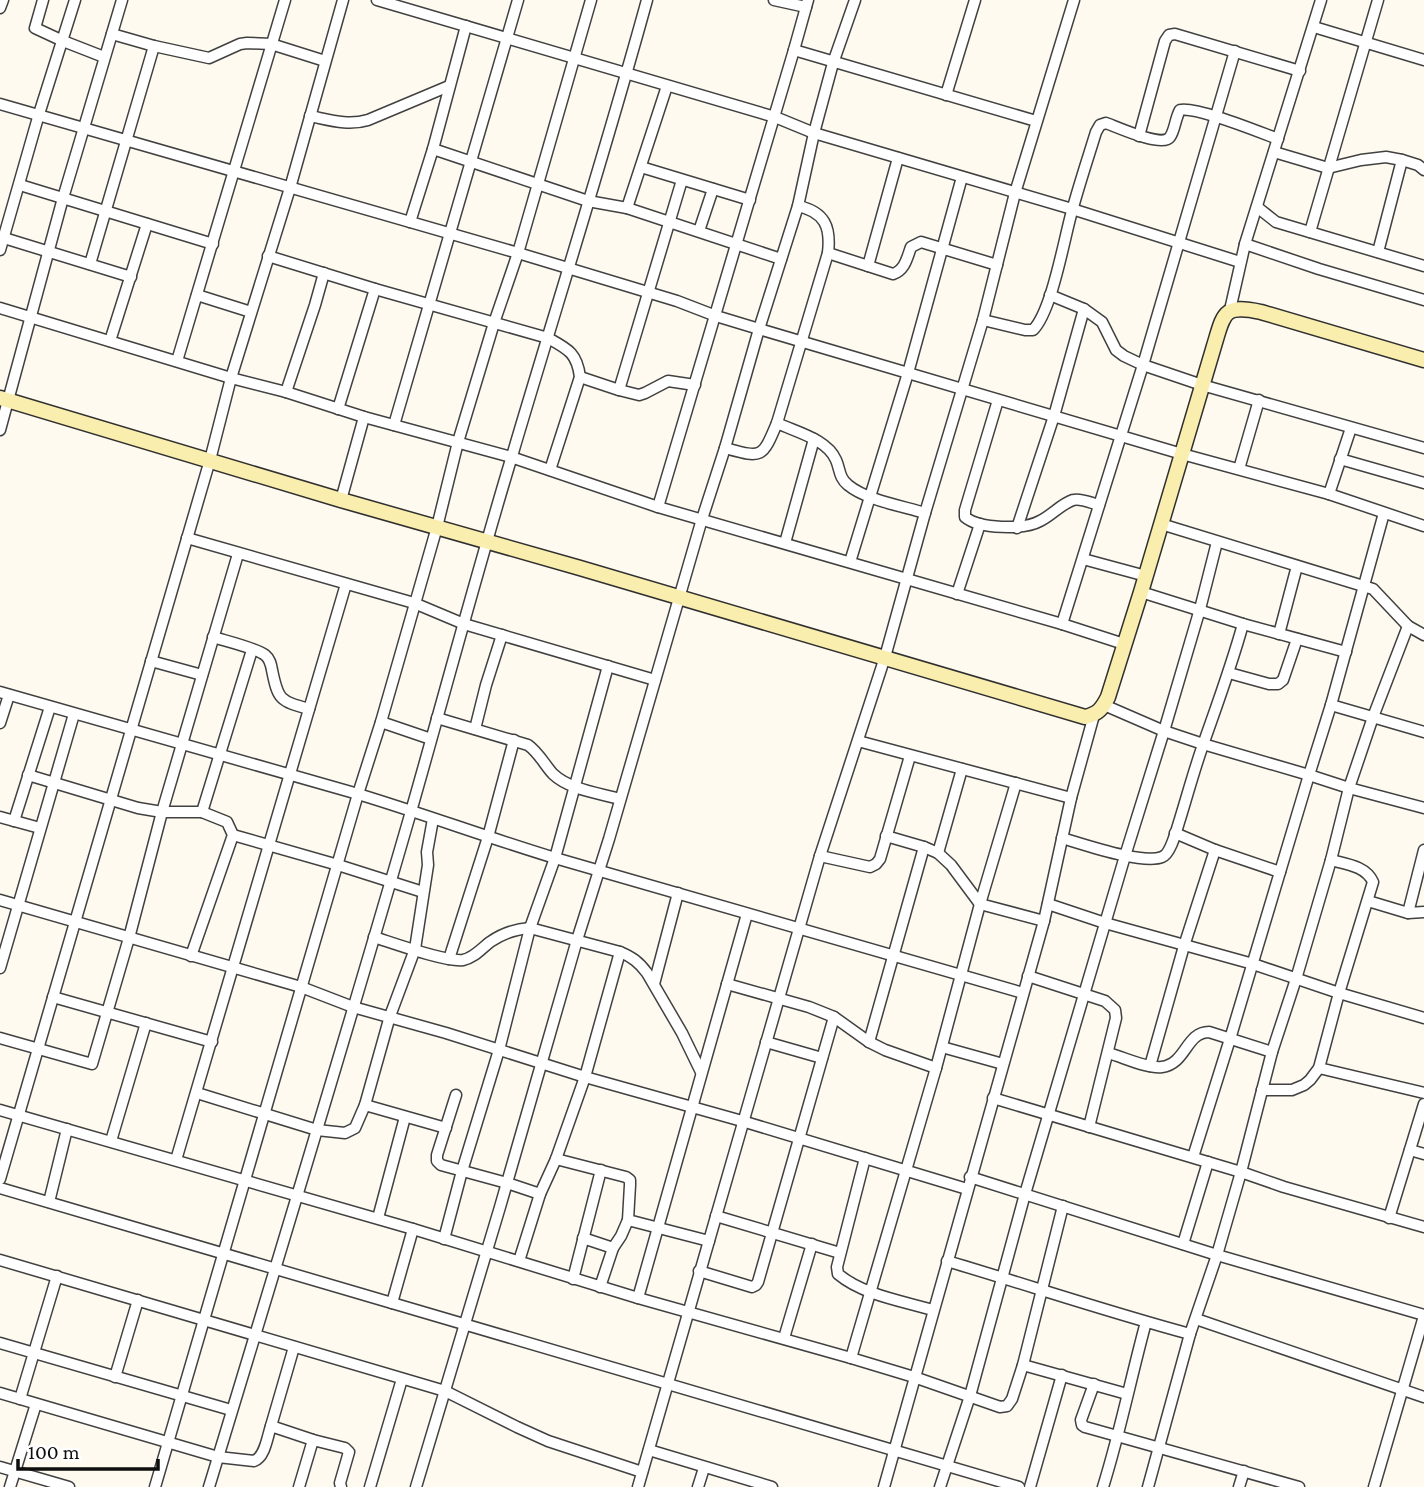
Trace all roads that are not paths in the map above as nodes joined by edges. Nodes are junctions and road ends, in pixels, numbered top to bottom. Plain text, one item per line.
1 (3, 0) edge
2 (43, 0) edge
3 (75, 0) edge
4 (122, 0) edge
5 (285, 0) edge
6 (343, 0) edge
7 (377, 0) edge
8 (518, 0) edge
9 (591, 0) edge
10 (647, 0) edge
11 (774, 0) edge
12 (855, 0) edge
13 (975, 0) edge
14 (1074, 0) edge
15 (1321, 0) edge
16 (1378, 0) edge
17 (807, 4) edge
18 (0, 8) edge
19 (466, 26) junction
20 (1314, 27) junction
21 (112, 34) junction
22 (507, 38) junction
23 (63, 41) junction
24 (1366, 43) junction
25 (271, 44) junction
26 (154, 46) junction
27 (794, 50) junction
28 (1235, 51) junction
29 (104, 57) junction
30 (574, 58) junction
31 (1424, 60) edge
32 (325, 61) junction
33 (833, 62) junction
34 (1300, 71) junction
35 (627, 74) junction
36 (449, 86) junction
37 (667, 86) junction
38 (946, 95) junction
39 (0, 104) edge
40 (39, 114) junction
41 (310, 116) junction
42 (775, 117) junction
43 (1216, 117) junction
44 (1036, 121) junction
45 (85, 128) junction
46 (814, 133) junction
47 (1139, 136) junction
48 (1278, 139) junction
49 (127, 141) junction
50 (433, 149) junction
51 (1274, 152) junction
52 (898, 158) junction
53 (1402, 160) junction
54 (471, 162) junction
55 (642, 167) junction
56 (1328, 168) junction
57 (1424, 170) edge
58 (233, 172) junction
59 (962, 177) junction
60 (682, 180) junction
61 (538, 184) junction
62 (20, 185) junction
63 (289, 188) junction
64 (713, 189) junction
65 (1015, 193) junction
66 (63, 198) junction
67 (750, 200) junction
68 (588, 201) junction
69 (798, 206) junction
70 (1257, 206) junction
71 (627, 208) junction
72 (1072, 209) junction
73 (107, 211) junction
74 (410, 222) junction
75 (669, 222) junction
76 (147, 224) junction
77 (699, 231) junction
78 (1310, 232) junction
79 (450, 233) junction
80 (4, 238) junction
81 (1179, 242) junction
82 (737, 243) junction
83 (213, 244) junction
84 (1245, 244) junction
85 (943, 248) junction
86 (0, 250) edge
87 (49, 251) junction
88 (1378, 252) junction
89 (518, 253) junction
90 (828, 254) junction
91 (268, 256) junction
92 (781, 259) junction
93 (1240, 262) junction
94 (90, 264) junction
95 (997, 265) junction
96 (869, 266) junction
97 (1424, 266) edge
98 (568, 269) junction
99 (324, 273) junction
100 (131, 277) junction
101 (375, 289) junction
102 (649, 293) junction
103 (197, 295) junction
104 (1050, 295) junction
105 (1424, 300) edge
106 (429, 304) junction
107 (0, 308) edge
108 (1084, 309) junction
109 (1230, 310) junction
110 (251, 312) junction
111 (716, 316) junction
112 (31, 318) junction
113 (983, 320) junction
114 (494, 323) junction
115 (759, 329) junction
116 (548, 338) junction
117 (110, 341) junction
118 (800, 341) junction
119 (1424, 360) edge
120 (177, 361) junction
121 (1143, 366) junction
122 (908, 373) junction
123 (231, 377) junction
124 (580, 377) junction
125 (695, 385) junction
126 (1202, 385) junction
127 (961, 389) junction
128 (619, 390) junction
129 (286, 392) junction
130 (4, 399) edge
131 (999, 400) junction
132 (1259, 400) junction
133 (338, 409) junction
134 (1054, 416) junction
135 (364, 417) junction
136 (776, 424) junction
137 (394, 425) junction
138 (1351, 428) junction
139 (0, 430) edge
140 (1121, 436) junction
141 (814, 439) junction
142 (458, 442) junction
143 (725, 448) junction
144 (1424, 448) edge
145 (1182, 454) junction
146 (511, 457) junction
147 (1340, 459) junction
148 (210, 460) junction
149 (1238, 469) junction
150 (550, 470) junction
151 (1424, 483) edge
152 (1329, 494) junction
153 (870, 497) junction
154 (341, 500) junction
155 (1100, 505) junction
156 (658, 507) junction
157 (925, 513) junction
158 (1384, 513) junction
159 (702, 519) junction
160 (980, 524) junction
161 (1161, 524) junction
162 (1424, 526) edge
163 (437, 527) junction
164 (1017, 528) junction
165 (187, 538) junction
166 (487, 541) junction
167 (1217, 542) junction
168 (785, 543) junction
169 (238, 554) junction
170 (1083, 559) junction
171 (850, 562) junction
172 (1297, 566) junction
173 (1146, 576) junction
174 (907, 580) junction
175 (346, 584) junction
176 (1364, 586) junction
177 (1141, 592) junction
178 (957, 594) junction
179 (679, 597) junction
180 (414, 603) junction
181 (1200, 609) junction
182 (464, 624) junction
183 (1062, 624) junction
184 (1243, 624) junction
185 (1408, 626) junction
186 (1279, 634) junction
187 (502, 635) junction
188 (1424, 635) edge
189 (213, 637) junction
190 (1297, 639) junction
191 (1124, 644) junction
192 (252, 650) junction
193 (1346, 652) junction
194 (885, 657) junction
195 (151, 661) junction
196 (608, 666) junction
197 (1229, 673) junction
198 (202, 675) junction
199 (655, 680) junction
200 (5, 693) edge
201 (1331, 705) junction
202 (50, 707) junction
203 (310, 709) junction
204 (1099, 710) junction
205 (74, 714) junction
206 (1373, 717) junction
207 (437, 718) junction
208 (380, 722) junction
209 (0, 723) edge
210 (475, 729) junction
211 (131, 730) junction
212 (1164, 731) junction
213 (1424, 732) edge
214 (431, 739) junction
215 (514, 740) junction
216 (858, 741) junction
217 (1203, 744) junction
218 (182, 745) junction
219 (219, 754) junction
220 (910, 756) junction
221 (962, 769) junction
222 (28, 775) junction
223 (290, 775) junction
224 (1309, 775) junction
225 (53, 783) junction
226 (1016, 783) junction
227 (576, 787) junction
228 (1349, 788) junction
229 (358, 794) junction
230 (1071, 798) junction
231 (620, 799) junction
232 (110, 800) junction
233 (1424, 808) edge
234 (411, 810) junction
235 (162, 812) junction
236 (202, 812) junction
237 (0, 817) edge
238 (433, 819) junction
239 (14, 821) junction
240 (40, 828) junction
241 (1175, 833) junction
242 (233, 835) junction
243 (886, 836) junction
244 (488, 838) junction
245 (1062, 838) junction
246 (270, 845) junction
247 (924, 847) junction
248 (1214, 850) junction
249 (1424, 850) edge
250 (938, 853) junction
251 (820, 856) junction
252 (1125, 856) junction
253 (555, 858) junction
254 (1331, 860) junction
255 (338, 864) junction
256 (600, 870) junction
257 (1280, 872) junction
258 (391, 881) junction
259 (423, 892) junction
260 (678, 893) junction
261 (0, 901) edge
262 (1368, 901) junction
263 (980, 904) junction
264 (1048, 904) junction
265 (18, 906) junction
266 (1424, 912) edge
267 (1408, 913) junction
268 (747, 914) junction
269 (1044, 921) junction
270 (75, 922) junction
271 (1105, 923) junction
272 (530, 928) junction
273 (799, 928) junction
274 (373, 937) junction
275 (129, 938) junction
276 (577, 940) junction
277 (1184, 946) junction
278 (415, 949) junction
279 (620, 952) junction
280 (893, 955) junction
281 (191, 956) junction
282 (449, 959) junction
283 (1253, 964) junction
284 (0, 968) edge
285 (233, 968) junction
286 (961, 976) junction
287 (1028, 976) junction
288 (1296, 979) junction
289 (654, 984) junction
290 (727, 984) junction
291 (301, 987) junction
292 (1023, 993) junction
293 (1084, 993) junction
294 (1339, 993) junction
295 (53, 997) junction
296 (779, 998) junction
297 (353, 1007) junction
298 (107, 1012) junction
299 (390, 1016) junction
300 (834, 1017) junction
301 (1424, 1018) edge
302 (146, 1023) junction
303 (0, 1038) edge
304 (1230, 1038) junction
305 (212, 1042) junction
306 (765, 1042) junction
307 (869, 1042) junction
308 (942, 1047) junction
309 (38, 1049) junction
310 (499, 1050) junction
311 (1272, 1052) junction
312 (1108, 1053) junction
313 (821, 1058) junction
314 (542, 1063) junction
315 (1003, 1064) junction
316 (1150, 1066) junction
317 (936, 1068) junction
318 (1318, 1068) junction
319 (701, 1072) junction
320 (585, 1077) junction
321 (1262, 1090) junction
322 (197, 1093) junction
323 (1424, 1093) edge
324 (456, 1095) dead end
325 (993, 1098) junction
326 (1424, 1104) edge
327 (365, 1105) junction
328 (692, 1107) junction
329 (0, 1110) edge
330 (1048, 1114) junction
331 (20, 1115) junction
332 (264, 1115) junction
333 (405, 1117) junction
334 (742, 1121) junction
335 (1089, 1127) junction
336 (446, 1128) junction
337 (67, 1129) junction
338 (317, 1130) junction
339 (799, 1138) junction
340 (111, 1141) junction
341 (1410, 1150) junction
342 (1424, 1154) edge
343 (1193, 1157) junction
344 (865, 1158) junction
345 (556, 1159) junction
346 (176, 1160) junction
347 (1208, 1163) junction
348 (601, 1170) junction
349 (462, 1171) junction
350 (906, 1171) junction
351 (1241, 1172) junction
352 (970, 1177) junction
353 (0, 1179) edge
354 (245, 1181) junction
355 (507, 1183) junction
356 (0, 1188) edge
357 (967, 1189) junction
358 (540, 1194) junction
359 (1025, 1194) junction
360 (298, 1196) junction
361 (49, 1202) junction
362 (1063, 1206) junction
363 (716, 1216) junction
364 (377, 1218) junction
365 (1389, 1218) junction
366 (628, 1220) junction
367 (1424, 1227) edge
368 (658, 1228) junction
369 (414, 1229) junction
370 (771, 1232) junction
371 (444, 1238) junction
372 (583, 1238) junction
373 (709, 1241) junction
374 (812, 1244) junction
375 (1183, 1244) junction
376 (613, 1248) junction
377 (487, 1252) junction
378 (223, 1253) junction
379 (840, 1253) junction
380 (1217, 1255) junction
381 (0, 1259) edge
382 (519, 1261) junction
383 (947, 1261) junction
384 (276, 1269) junction
385 (699, 1271) junction
386 (57, 1276) junction
387 (1003, 1278) junction
388 (572, 1279) junction
389 (600, 1287) junction
390 (1041, 1291) junction
391 (870, 1292) junction
392 (638, 1298) junction
393 (138, 1300) junction
394 (392, 1303) junction
395 (933, 1310) junction
396 (688, 1311) junction
397 (1424, 1315) edge
398 (204, 1319) junction
399 (1196, 1319) junction
400 (1146, 1322) junction
401 (465, 1324) junction
402 (256, 1334) junction
403 (1190, 1334) junction
404 (784, 1338) junction
405 (0, 1343) edge
406 (295, 1347) junction
407 (34, 1353) junction
408 (851, 1358) junction
409 (1023, 1364) junction
410 (1062, 1375) junction
411 (116, 1377) junction
412 (914, 1377) junction
413 (402, 1379) junction
414 (667, 1384) junction
415 (1094, 1384) junction
416 (1402, 1390) junction
417 (445, 1391) junction
418 (0, 1393) edge
419 (1127, 1394) junction
420 (181, 1396) junction
421 (970, 1396) junction
422 (1424, 1397) edge
423 (20, 1399) junction
424 (36, 1404) junction
425 (232, 1410) junction
426 (271, 1426) junction
427 (1118, 1438) junction
428 (313, 1440) junction
429 (168, 1443) junction
430 (1159, 1448) junction
431 (649, 1450) junction
432 (893, 1450) junction
433 (218, 1458) junction
434 (946, 1466) junction
435 (0, 1467) edge
436 (704, 1468) junction
437 (15, 1471) junction
438 (1244, 1471) junction
439 (642, 1472) junction
440 (10, 1487) edge
441 (69, 1487) edge
442 (155, 1487) edge
443 (209, 1487) edge
444 (299, 1487) edge
445 (341, 1487) edge
446 (370, 1487) edge
447 (416, 1487) edge
448 (638, 1487) edge
449 (698, 1487) edge
450 (772, 1487) edge
451 (884, 1487) edge
452 (940, 1487) edge
453 (1019, 1487) edge
454 (1030, 1487) edge
455 (1103, 1487) edge
456 (1148, 1487) edge
457 (1239, 1487) edge
458 (1299, 1487) edge
459 (1374, 1487) edge

1 - 18 street
2 - 23 street
3 - 23 street
4 - 21 street
5 - 25 street
6 - 32 street
7 - 19 street
8 - 22 street
9 - 30 street
10 - 35 street
11 - 17 street
12 - 33 street
13 - 38 street
14 - 44 street
15 - 20 street
16 - 24 street
17 - 27 street
19 - 22 street
19 - 36 street
20 - 24 street
20 - 34 street
21 - 26 street
21 - 29 street
22 - 30 street
22 - 54 street
23 - 29 street
23 - 40 street
24 - 31 street
24 - 56 street
25 - 26 street
25 - 32 street
25 - 58 street
26 - 49 street
27 - 33 street
27 - 42 street
28 - 34 street
28 - 43 street
28 - 47 street
29 - 45 street
30 - 35 street
30 - 61 street
32 - 41 street
33 - 38 street
33 - 46 street
34 - 48 street
35 - 37 street
35 - 68 street
36 - 41 street
36 - 50 street
37 - 42 street
37 - 55 street
38 - 44 street
39 - 40 street
40 - 45 street
40 - 62 street
41 - 63 street
42 - 46 street
42 - 67 street
43 - 47 street
43 - 48 street
43 - 81 street
44 - 65 street
45 - 49 street
45 - 66 street
46 - 52 street
46 - 69 street
47 - 72 street
48 - 51 street
49 - 58 street
49 - 73 street
50 - 54 street
50 - 74 street
51 - 56 street
51 - 70 street
52 - 59 street
52 - 96 street
53 - 56 street
53 - 57 street
53 - 88 street
54 - 61 street
54 - 79 street
55 - 60 street
55 - 71 street
56 - 78 street
58 - 63 street
58 - 83 street
59 - 65 street
59 - 85 street
60 - 64 street
60 - 75 street
61 - 68 street
61 - 89 street
62 - 66 street
62 - 80 street
63 - 74 street
63 - 91 street
64 - 67 street
64 - 77 street
65 - 72 street
65 - 95 street
66 - 73 street
66 - 87 street
67 - 82 street
68 - 71 street
68 - 98 street
69 - 90 street
69 - 92 street
70 - 78 street
70 - 84 street
71 - 75 street
72 - 81 street
72 - 104 street
73 - 76 street
73 - 94 street
74 - 79 street
75 - 77 street
75 - 102 street
76 - 83 street
76 - 100 street
77 - 82 street
78 - 88 street
79 - 89 street
79 - 106 street
80 - 86 street
80 - 87 street
81 - 93 street
81 - 121 street
82 - 92 street
82 - 111 street
83 - 103 street
84 - 93 street
84 - 105 street
85 - 95 street
85 - 96 street
85 - 122 street
87 - 94 street
87 - 112 street
88 - 97 street
89 - 98 street
89 - 114 street
90 - 96 street
90 - 118 street
91 - 99 street
91 - 110 street
92 - 115 street
93 - 109 street
94 - 100 street
95 - 113 street
98 - 102 street
98 - 116 street
99 - 101 street
99 - 129 street
100 - 117 street
101 - 106 street
101 - 133 street
102 - 111 street
102 - 128 street
103 - 110 street
103 - 120 street
104 - 108 street
104 - 113 street
106 - 114 street
106 - 137 street
107 - 112 street
108 - 121 street
108 - 134 street
109 - 119 main road
109 - 126 main road
110 - 123 street
111 - 115 street
111 - 125 street
112 - 117 street
112 - 130 street
113 - 127 street
114 - 116 street
114 - 142 street
115 - 118 street
115 - 143 street
116 - 124 street
116 - 146 street
117 - 120 street
118 - 122 street
118 - 136 street
120 - 123 street
121 - 126 street
121 - 140 street
122 - 127 street
122 - 153 street
123 - 129 street
123 - 148 street
124 - 128 street
124 - 150 street
125 - 128 street
125 - 156 street
126 - 132 street
126 - 145 main road
127 - 131 street
127 - 157 street
129 - 133 street
130 - 139 street
130 - 148 main road
131 - 134 street
131 - 160 street
132 - 138 street
132 - 149 street
133 - 135 street
134 - 140 street
134 - 164 street
135 - 137 street
135 - 154 street
136 - 141 street
136 - 143 street
137 - 142 street
138 - 144 street
138 - 147 street
140 - 145 street
140 - 155 street
141 - 153 street
141 - 168 street
142 - 146 street
142 - 163 street
143 - 159 street
145 - 149 street
145 - 161 main road
146 - 150 street
146 - 166 street
147 - 151 street
147 - 152 street
148 - 154 main road
148 - 165 street
149 - 152 street
150 - 156 street
152 - 158 street
153 - 157 street
153 - 171 street
154 - 163 main road
155 - 164 street
155 - 170 street
156 - 159 street
157 - 174 street
158 - 162 street
158 - 176 street
159 - 168 street
159 - 179 street
160 - 164 street
160 - 178 street
161 - 167 street
161 - 173 main road
163 - 166 main road
163 - 180 street
165 - 169 street
165 - 195 street
166 - 179 main road
166 - 182 street
167 - 172 street
167 - 181 street
168 - 171 street
169 - 175 street
169 - 189 street
170 - 173 street
170 - 183 street
171 - 174 street
172 - 176 street
172 - 186 street
173 - 177 main road
174 - 178 street
174 - 194 street
175 - 180 street
175 - 203 street
176 - 185 street
176 - 193 street
177 - 181 street
177 - 191 main road
178 - 183 street
179 - 194 main road
179 - 199 street
180 - 182 street
180 - 208 street
181 - 184 street
181 - 212 street
182 - 187 street
182 - 207 street
183 - 191 street
184 - 186 street
184 - 197 street
185 - 188 street
185 - 206 street
186 - 190 street
187 - 196 street
187 - 210 street
189 - 192 street
189 - 198 street
190 - 193 street
190 - 197 street
191 - 204 main road
192 - 203 street
192 - 219 street
193 - 201 street
194 - 204 main road
194 - 216 street
195 - 198 street
195 - 211 street
196 - 199 street
196 - 227 street
197 - 217 street
198 - 218 street
199 - 231 street
200 - 202 street
200 - 209 street
201 - 206 street
201 - 224 street
202 - 205 street
202 - 222 street
203 - 223 street
204 - 212 street
204 - 230 street
205 - 211 street
205 - 225 street
206 - 213 street
206 - 228 street
207 - 210 street
207 - 214 street
208 - 214 street
208 - 229 street
210 - 215 street
211 - 218 street
211 - 232 street
212 - 217 street
212 - 252 street
214 - 234 street
215 - 227 street
215 - 244 street
216 - 220 street
216 - 251 street
217 - 224 street
217 - 241 street
218 - 219 street
218 - 235 street
219 - 223 street
219 - 236 street
220 - 221 street
220 - 243 street
221 - 226 street
221 - 250 street
222 - 225 street
222 - 239 street
223 - 229 street
223 - 246 street
224 - 228 street
224 - 257 street
225 - 232 street
225 - 240 street
226 - 230 street
226 - 263 street
227 - 231 street
227 - 253 street
228 - 233 street
228 - 254 street
229 - 234 street
229 - 255 street
230 - 245 street
231 - 256 street
232 - 235 street
232 - 270 street
234 - 238 street
234 - 258 street
235 - 236 street
235 - 275 street
236 - 242 street
237 - 239 street
238 - 244 street
238 - 259 street
239 - 240 street
240 - 265 street
241 - 248 street
241 - 252 street
242 - 246 street
242 - 281 street
243 - 247 street
243 - 251 street
244 - 253 street
244 - 282 street
245 - 252 street
245 - 264 street
246 - 255 street
246 - 285 street
247 - 250 street
247 - 280 street
248 - 257 street
248 - 277 street
249 - 267 street
250 - 263 street
251 - 273 street
252 - 271 street
253 - 256 street
253 - 272 street
254 - 262 street
254 - 288 street
255 - 258 street
255 - 291 street
256 - 260 street
256 - 276 street
257 - 283 street
258 - 259 street
258 - 274 street
259 - 278 street
260 - 268 street
260 - 289 street
261 - 265 street
262 - 267 street
262 - 294 street
263 - 269 street
263 - 286 street
264 - 269 street
264 - 271 street
265 - 270 street
265 - 284 street
266 - 267 street
268 - 273 street
268 - 290 street
269 - 287 street
270 - 275 street
270 - 295 street
271 - 277 street
271 - 293 street
272 - 276 street
272 - 282 street
272 - 310 street
273 - 280 street
273 - 296 street
274 - 278 street
274 - 297 street
275 - 281 street
275 - 298 street
276 - 279 street
276 - 314 street
277 - 283 street
277 - 316 street
278 - 282 street
278 - 299 street
279 - 289 street
279 - 320 street
280 - 286 street
280 - 307 street
281 - 285 street
283 - 288 street
283 - 304 street
285 - 291 street
285 - 305 street
286 - 292 street
286 - 308 street
287 - 292 street
287 - 293 street
288 - 294 street
288 - 311 street
289 - 319 street
290 - 296 street
290 - 319 street
291 - 297 street
291 - 332 street
292 - 315 street
293 - 312 street
293 - 330 street
294 - 301 street
294 - 318 street
295 - 298 street
295 - 309 street
296 - 300 street
296 - 306 street
297 - 299 street
297 - 338 street
298 - 302 street
298 - 309 street
299 - 310 street
299 - 327 street
300 - 307 street
300 - 313 street
302 - 305 street
302 - 340 street
303 - 309 street
304 - 311 street
304 - 316 street
304 - 343 street
305 - 322 street
306 - 313 street
306 - 334 street
307 - 317 street
308 - 315 street
308 - 317 street
309 - 331 street
310 - 314 street
310 - 349 street
311 - 321 street
312 - 316 street
312 - 335 street
313 - 339 street
314 - 320 street
314 - 355 street
315 - 325 street
317 - 350 street
318 - 321 street
318 - 323 street
319 - 328 street
320 - 328 street
320 - 345 street
321 - 351 street
322 - 332 street
322 - 346 street
324 - 336 street
325 - 330 street
325 - 352 street
326 - 341 street
327 - 333 street
327 - 338 street
328 - 334 street
328 - 368 street
329 - 331 street
330 - 335 street
330 - 359 street
331 - 337 street
331 - 353 street
332 - 338 street
332 - 354 street
333 - 336 street
333 - 364 street
334 - 339 street
334 - 363 street
335 - 343 street
336 - 349 street
337 - 340 street
337 - 361 street
338 - 360 street
339 - 344 street
339 - 370 street
340 - 346 street
341 - 342 street
341 - 365 street
343 - 347 street
344 - 350 street
344 - 379 street
345 - 348 street
345 - 358 street
346 - 354 street
347 - 351 street
347 - 375 street
348 - 366 street
348 - 372 street
349 - 355 street
349 - 371 street
350 - 357 street
350 - 391 street
351 - 365 street
351 - 380 street
352 - 357 street
352 - 359 street
354 - 360 street
354 - 378 street
355 - 358 street
355 - 377 street
356 - 361 street
357 - 383 street
358 - 382 street
359 - 362 street
359 - 387 street
360 - 364 street
360 - 384 street
361 - 378 street
362 - 375 street
362 - 390 street
363 - 370 street
363 - 373 street
364 - 369 street
365 - 367 street
366 - 368 street
366 - 376 street
368 - 373 street
368 - 392 street
369 - 371 street
369 - 394 street
370 - 374 street
370 - 385 street
371 - 377 street
372 - 376 street
372 - 388 street
373 - 385 street
374 - 379 street
374 - 404 street
375 - 380 street
376 - 389 street
377 - 382 street
377 - 401 street
378 - 384 street
378 - 398 street
379 - 391 street
380 - 397 street
380 - 399 street
381 - 386 street
382 - 388 street
383 - 387 street
383 - 395 street
384 - 394 street
384 - 402 street
385 - 396 street
386 - 393 street
386 - 407 street
387 - 390 street
387 - 421 street
388 - 389 street
389 - 392 street
390 - 400 street
390 - 409 street
391 - 395 street
391 - 408 street
392 - 396 street
393 - 398 street
393 - 411 street
394 - 401 street
395 - 412 street
396 - 404 street
396 - 414 street
397 - 416 street
398 - 402 street
398 - 420 street
399 - 403 street
399 - 416 street
400 - 403 street
400 - 419 street
401 - 414 street
401 - 417 street
402 - 406 street
402 - 425 street
403 - 430 street
404 - 408 street
405 - 407 street
406 - 413 street
406 - 426 street
407 - 411 street
407 - 423 street
408 - 412 street
409 - 410 street
409 - 421 street
410 - 415 street
410 - 454 street
411 - 420 street
412 - 421 street
412 - 432 street
413 - 417 street
413 - 446 street
414 - 431 street
414 - 432 street
415 - 419 street
415 - 427 street
416 - 422 street
416 - 459 street
417 - 439 street
417 - 447 street
418 - 423 street
419 - 427 street
420 - 425 street
420 - 429 street
421 - 434 street
423 - 424 street
424 - 429 street
424 - 437 street
425 - 433 street
426 - 428 street
426 - 433 street
427 - 430 street
427 - 455 street
428 - 444 street
428 - 445 street
429 - 433 street
429 - 442 street
430 - 438 street
430 - 456 street
431 - 436 street
431 - 439 street
432 - 434 street
432 - 451 street
433 - 443 street
434 - 452 street
434 - 453 street
435 - 437 street
436 - 449 street
436 - 450 street
437 - 440 street
437 - 441 street
438 - 457 street
438 - 458 street
439 - 448 street

